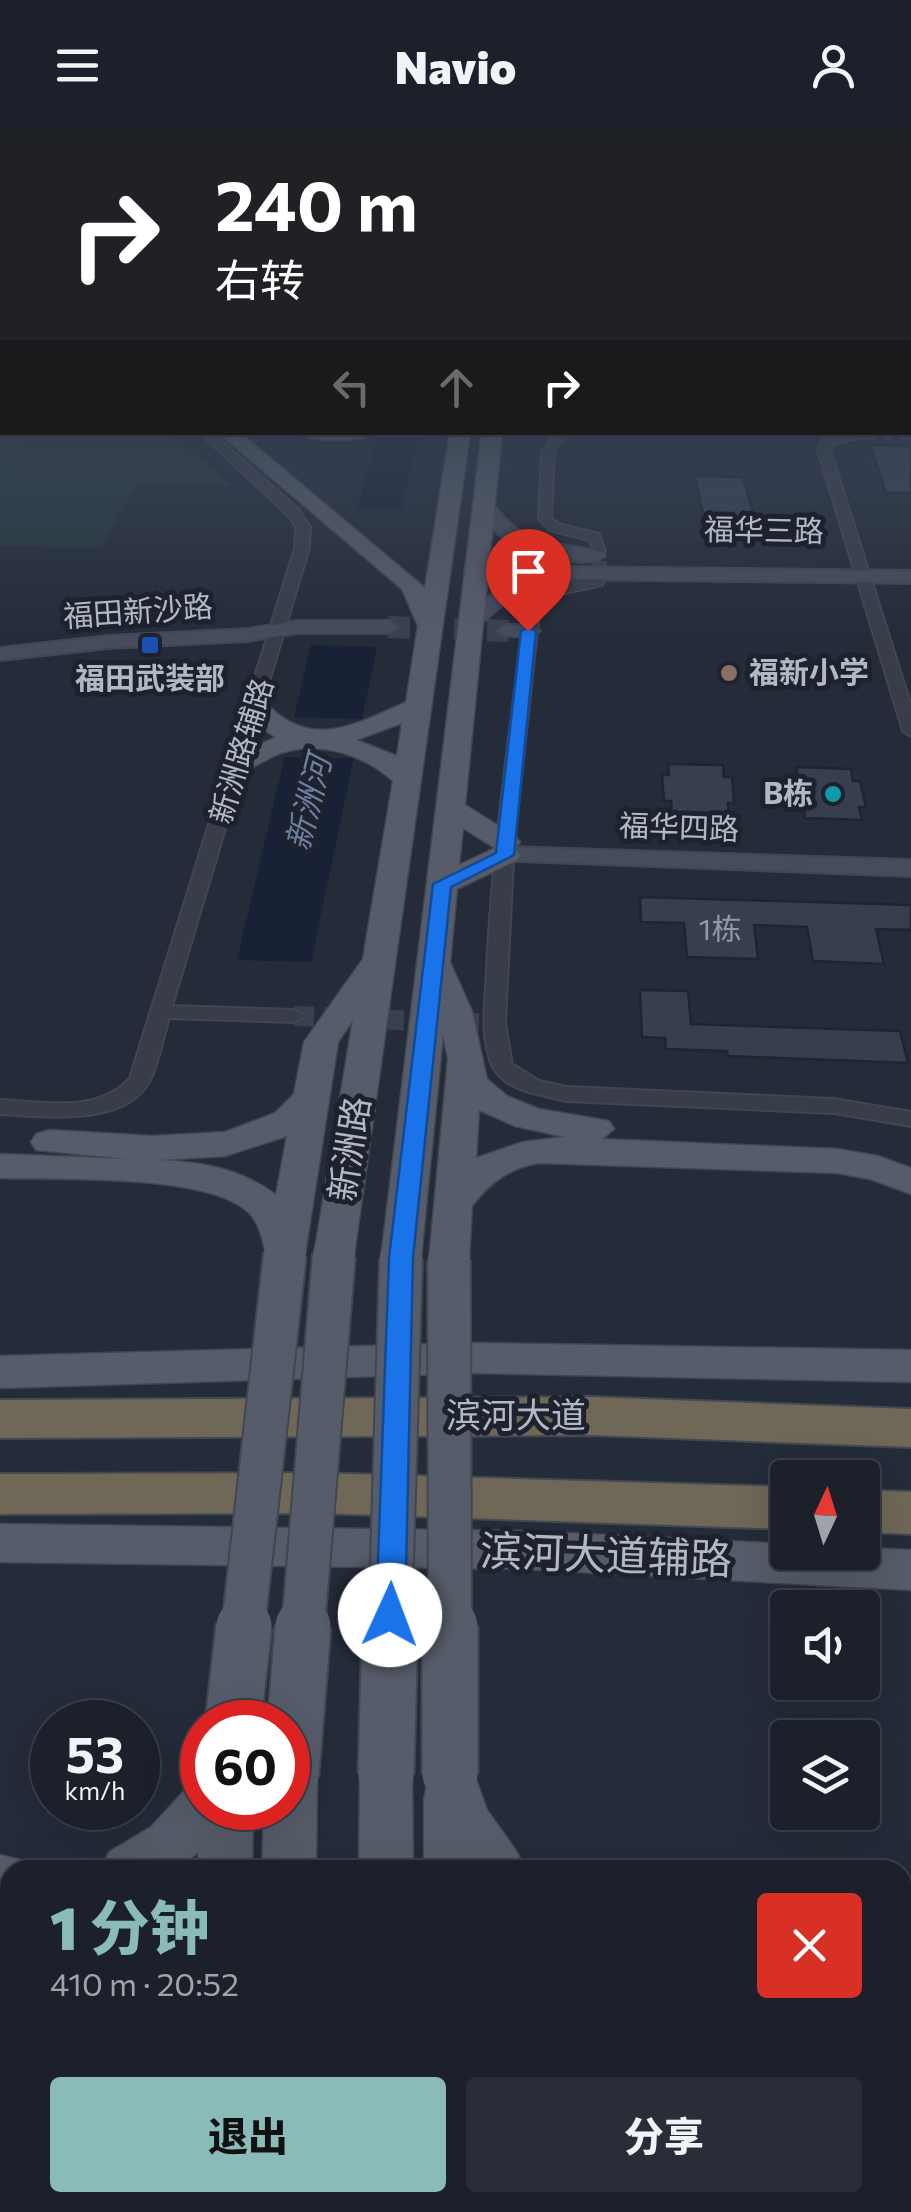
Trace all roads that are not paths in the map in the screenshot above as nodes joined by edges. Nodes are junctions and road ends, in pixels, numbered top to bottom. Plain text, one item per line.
1 (220, 446) edge
2 (244, 446) edge
3 (445, 446) edge
4 (458, 446) edge
5 (496, 446) edge
6 (552, 446) edge
7 (826, 446) edge
8 (456, 461) junction
9 (484, 504) junction
10 (608, 563) junction
11 (911, 566) edge
12 (861, 570) junction
13 (911, 577) edge
14 (471, 622) junction
15 (430, 625) junction
16 (388, 628) tunnel mouth
17 (280, 629) junction
18 (0, 651) edge
19 (418, 706) junction
20 (256, 708) junction
21 (911, 731) edge
22 (276, 738) junction
23 (362, 739) junction
24 (238, 765) junction
25 (407, 778) junction
26 (450, 808) junction
27 (505, 849) junction
28 (911, 854) edge
29 (911, 868) edge
30 (442, 884) junction
31 (379, 959) junction
32 (433, 961) junction
33 (162, 1012) junction
34 (294, 1016) tunnel mouth
35 (465, 1059) junction
36 (312, 1098) junction
37 (0, 1107) edge
38 (911, 1119) edge
39 (0, 1140) edge
40 (911, 1157) edge
41 (0, 1166) edge
42 (911, 1182) edge
43 (453, 1204) junction
44 (285, 1254) junction
45 (911, 1366) edge
46 (0, 1372) edge
47 (0, 1419) edge
48 (911, 1428) edge
49 (0, 1494) edge
50 (770, 1507) edge
51 (880, 1511) edge
52 (911, 1512) edge
53 (0, 1544) edge
54 (911, 1570) edge
55 (235, 1700) edge
56 (450, 1774) junction
57 (183, 1830) edge
58 (226, 1830) edge
59 (144, 1860) edge
60 (225, 1860) edge
61 (289, 1860) edge
62 (386, 1860) edge
63 (451, 1860) edge
64 (491, 1860) edge

1 - 17 street, 新洲路辅路
2 - 15 main road
3 - 8 main road
4 - 8 main road, 新洲路
5 - 9 main road, 新洲路
6 - 10 street
7 - 12 street
8 - 15 main road, 新洲路
9 - 10 street
9 - 14 main road, 新洲路
10 - 12 street, 福华三路
10 - 14 street
10 - 27 street
11 - 12 street, 福华三路
12 - 13 street, 福华三路
12 - 21 street
14 - 26 main road, 新洲路
15 - 19 main road, 新洲路
16 - 17 street, 福田新沙路
17 - 18 street, 福田新沙路
17 - 20 street, 新洲路辅路
19 - 23 main road
19 - 25 main road, 新洲路
20 - 22 main road
20 - 24 street, 新洲路辅路
22 - 23 main road
22 - 24 main road
23 - 25 main road
24 - 33 street, 新洲路辅路
25 - 31 main road, 新洲路
26 - 27 main road
26 - 30 main road, 新洲路
27 - 28 street, 福华四路
27 - 29 street, 福华四路
27 - 30 main road
27 - 38 street
30 - 32 main road, 新洲路
31 - 36 main road
31 - 61 main road, 新洲路, bridge
32 - 35 main road
32 - 62 main road, 新洲路, bridge
33 - 34 street
33 - 37 street, 新洲路辅路
35 - 40 main road
35 - 43 main road
36 - 39 main road
36 - 44 main road
41 - 44 main road
42 - 43 main road
43 - 56 main road, bridge
44 - 55 main road, bridge
45 - 46 main road
47 - 48 highway, 滨河大道
49 - 50 highway
51 - 52 highway
53 - 54 main road, 滨河大道辅路
56 - 63 main road
56 - 64 main road
57 - 59 main road
58 - 60 main road

